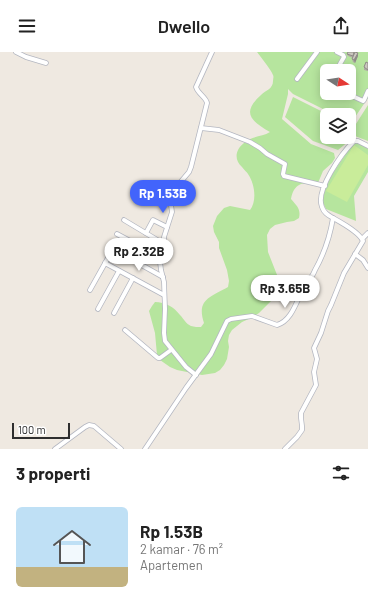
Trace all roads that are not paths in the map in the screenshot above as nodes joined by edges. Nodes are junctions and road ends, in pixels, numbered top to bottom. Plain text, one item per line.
1 (16, 52) edge
2 (212, 52) edge
3 (317, 52) edge
4 (337, 52) edge
5 (46, 63) dead end
6 (340, 64) edge
7 (297, 79) dead end
8 (368, 90) edge
9 (356, 98) edge
10 (201, 128) junction
11 (368, 146) edge
12 (325, 186) junction
13 (333, 218) junction
14 (124, 220) dead end
15 (167, 227) junction
16 (146, 233) junction
17 (368, 233) edge
18 (117, 234) dead end
19 (362, 239) junction
20 (164, 244) junction
21 (355, 254) junction
22 (162, 258) junction
23 (105, 263) junction
24 (368, 268) edge
25 (119, 270) junction
26 (163, 277) junction
27 (133, 278) junction
28 (90, 290) dead end
29 (164, 294) junction
30 (98, 309) dead end
31 (114, 313) dead end
32 (125, 330) dead end
33 (171, 350) junction
34 (196, 375) junction
35 (55, 449) edge
36 (121, 449) edge
37 (146, 449) edge
38 (285, 449) edge

1 - 5 street
2 - 10 street
3 - 7 street
4 - 6 street
8 - 9 street
10 - 12 street
10 - 15 street
11 - 12 street
12 - 13 street
13 - 19 street
13 - 34 street
14 - 16 street
15 - 16 street
15 - 20 street
16 - 20 street
17 - 19 street
18 - 22 street
19 - 21 street
20 - 22 street
21 - 24 street
21 - 38 street
22 - 26 street
23 - 25 street
23 - 26 street
23 - 28 street
25 - 27 street
25 - 30 street
26 - 29 street
27 - 29 street
27 - 31 street
29 - 33 street
32 - 33 street
33 - 34 street
34 - 37 street
35 - 36 street

